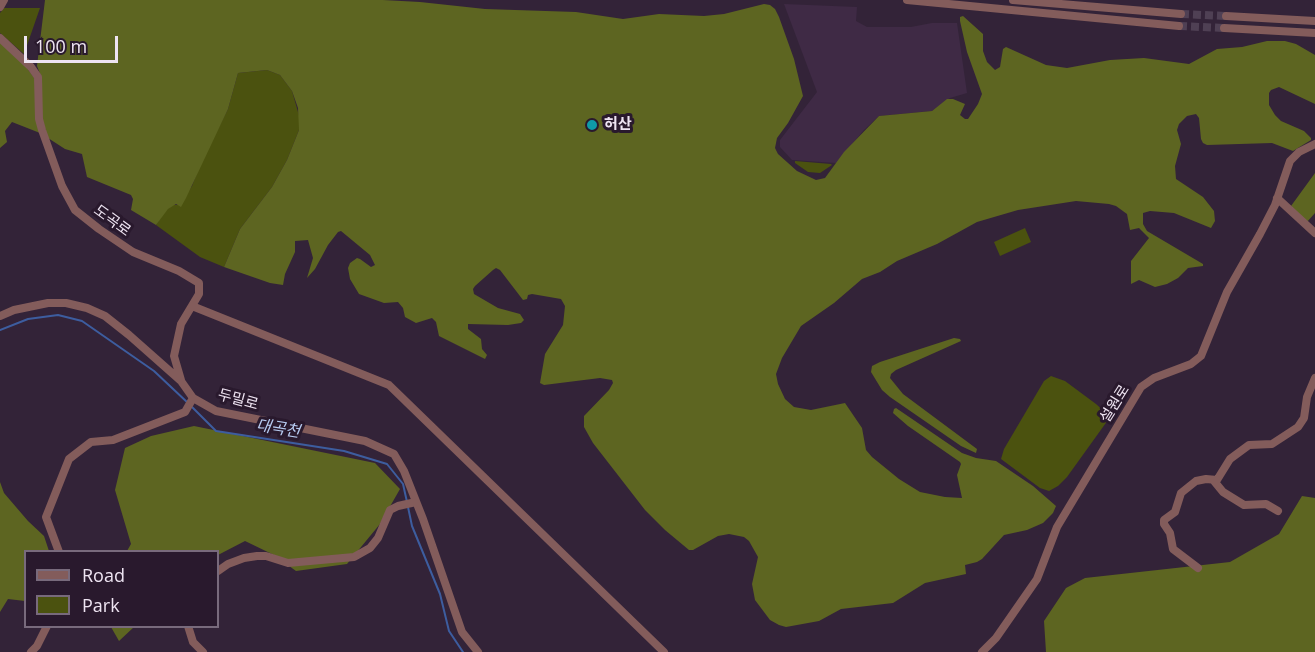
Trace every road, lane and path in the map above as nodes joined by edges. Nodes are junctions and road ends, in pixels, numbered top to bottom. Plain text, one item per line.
1 (4, 0) edge
2 (907, 0) edge
3 (1013, 0) edge
4 (0, 8) edge
5 (1181, 14) tunnel mouth
6 (1226, 16) tunnel mouth
7 (1315, 21) edge
8 (1179, 26) tunnel mouth
9 (1224, 28) tunnel mouth
10 (1315, 33) edge
11 (0, 38) edge
12 (1315, 144) edge
13 (1277, 198) junction
14 (1306, 223) junction
15 (1315, 233) edge
16 (1315, 239) edge
17 (192, 306) junction
18 (0, 316) edge
19 (1315, 378) edge
20 (181, 381) junction
21 (191, 403) junction
22 (1214, 481) junction
23 (410, 503) junction
24 (1278, 511) dead end
25 (58, 550) edge
26 (1198, 568) dead end
27 (219, 571) edge
28 (46, 628) edge
29 (188, 628) edge
30 (31, 652) edge
31 (203, 652) edge
32 (478, 652) edge
33 (664, 652) edge
34 (982, 652) edge

1 - 4 street
2 - 8 street
3 - 5 street
6 - 7 street
9 - 10 street
11 - 17 street, 도곡로
12 - 13 street, 설원로
13 - 14 street
13 - 34 street, 설원로
14 - 15 street
14 - 16 street
17 - 20 street
17 - 33 street
18 - 20 street, 두밀로
19 - 22 street
20 - 21 street, 두밀로
21 - 23 street, 두밀로
21 - 25 street
22 - 24 street
22 - 26 street
23 - 27 street
23 - 32 street, 두밀로
28 - 30 street
29 - 31 street

